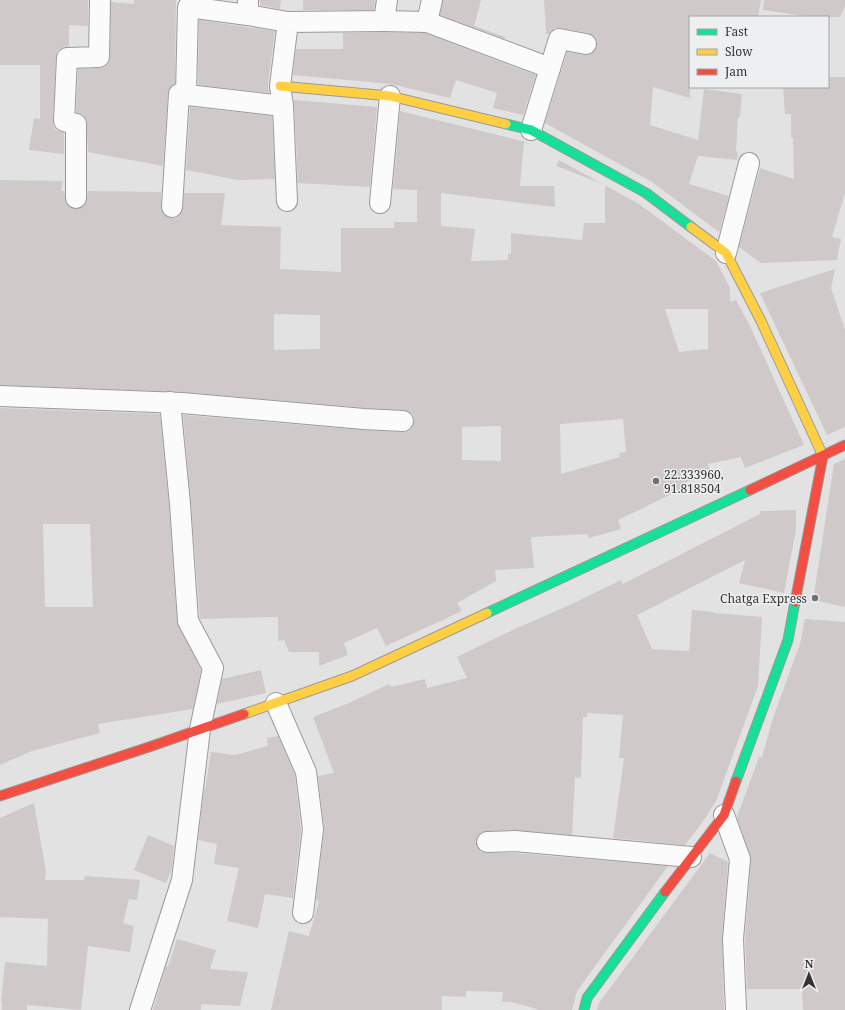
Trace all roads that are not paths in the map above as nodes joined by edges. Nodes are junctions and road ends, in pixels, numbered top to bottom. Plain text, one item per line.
1 (100, 0) edge
2 (387, 0) edge
3 (432, 0) edge
4 (248, 7) edge
5 (384, 21) junction
6 (288, 22) junction
7 (427, 22) junction
8 (586, 44) dead end
9 (550, 68) junction
10 (280, 86) junction
11 (186, 94) junction
12 (390, 96) junction
13 (282, 106) junction
14 (531, 130) junction
15 (749, 162) dead end
16 (76, 198) dead end
17 (287, 201) dead end
18 (380, 203) dead end
19 (172, 207) dead end
20 (726, 254) junction
21 (0, 396) edge
22 (170, 402) junction
23 (403, 421) dead end
24 (845, 445) edge
25 (823, 456) junction
26 (276, 703) junction
27 (200, 729) junction
28 (0, 796) edge
29 (724, 815) junction
30 (487, 842) dead end
31 (691, 857) junction
32 (303, 913) dead end
33 (140, 1010) edge
34 (584, 1010) edge
35 (736, 1010) edge

1 - 16 street
2 - 5 street
3 - 7 street
4 - 6 street
4 - 11 street
5 - 6 street
5 - 7 street
6 - 10 street
7 - 9 street
8 - 9 street
9 - 14 street
10 - 12 street
10 - 13 street
11 - 13 street
11 - 19 street
12 - 14 street
12 - 18 street
13 - 17 street
14 - 20 street
15 - 20 street
20 - 25 street
21 - 22 street
22 - 23 street
22 - 27 street
24 - 25 street
25 - 26 street
25 - 29 street
26 - 27 street
26 - 32 street
27 - 28 street
27 - 33 street
29 - 31 street
29 - 35 street
30 - 31 street
31 - 34 street

